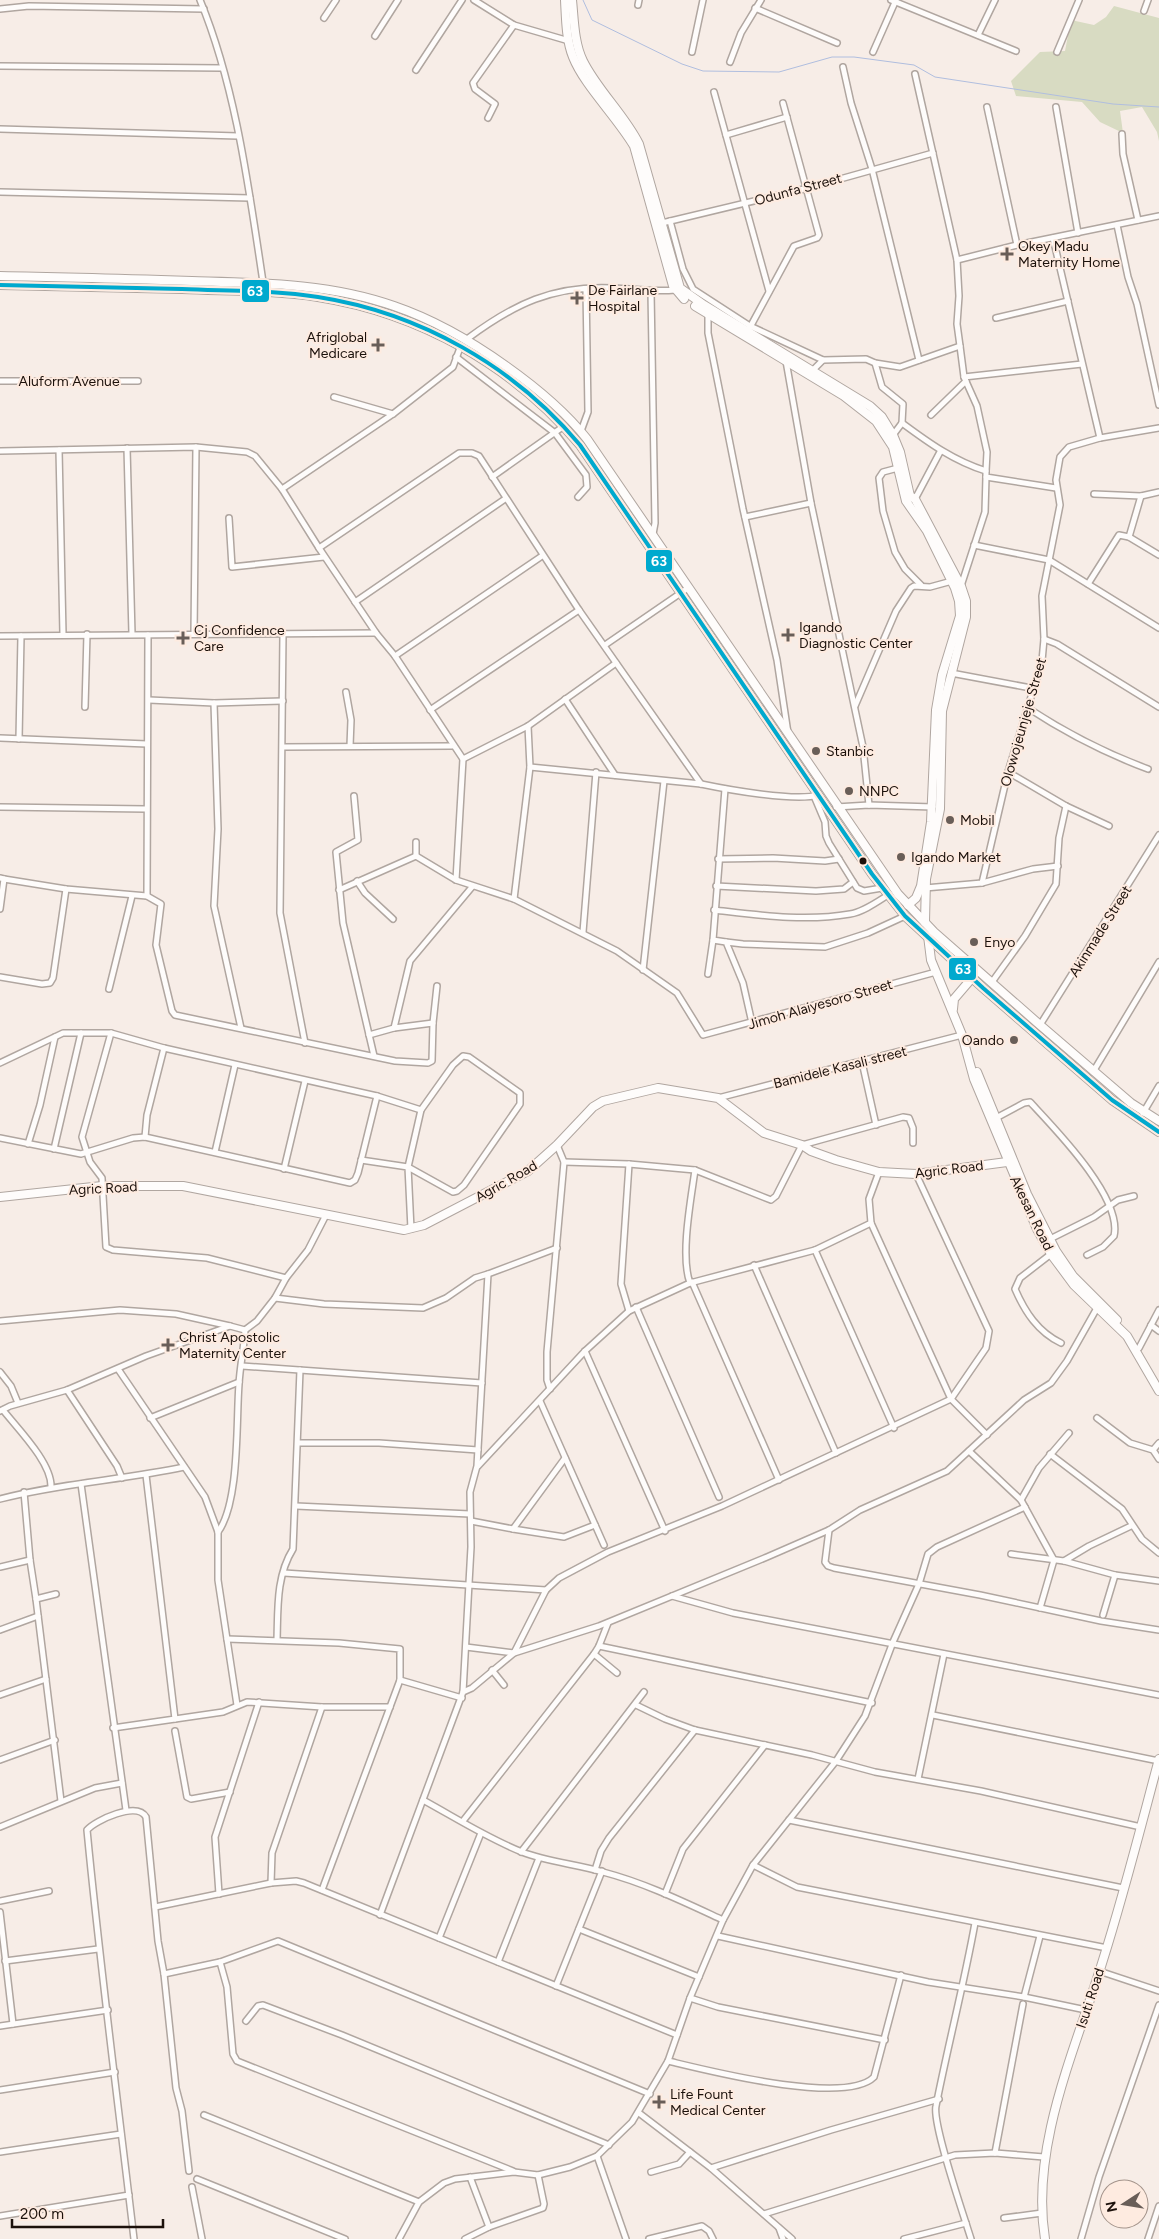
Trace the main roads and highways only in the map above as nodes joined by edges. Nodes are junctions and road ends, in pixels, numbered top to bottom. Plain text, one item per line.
1 (565, 0) edge
2 (572, 0) edge
3 (0, 276) edge
4 (0, 285) edge
5 (464, 342) junction
6 (788, 359) junction
7 (685, 591) junction
8 (908, 905) junction
9 (925, 922) junction
10 (928, 936) junction
11 (972, 978) junction
12 (953, 1013) junction
13 (971, 1065) junction
14 (1159, 1121) edge
15 (1159, 1132) edge
16 (1007, 1162) junction
17 (0, 1197) edge
18 (1071, 1277) junction
19 (1159, 1382) edge
20 (1159, 1391) edge
21 (1159, 1760) edge
22 (1045, 2239) edge

1 - 6 main road
2 - 6 main road
3 - 5 main road
4 - 5 main road
5 - 7 main road
5 - 7 main road
6 - 8 main road
6 - 9 main road
7 - 8 main road
7 - 10 main road
8 - 9 main road
9 - 14 main road
10 - 11 main road
10 - 12 main road, Akesan Road
11 - 12 main road
11 - 15 main road
12 - 13 main road, Akesan Road
13 - 16 main road, Akesan Road
13 - 18 main road, Akesan Road
16 - 17 main road, Agric Road
16 - 18 main road, Akesan Road
18 - 19 main road, Akesan Road
18 - 20 main road, Akesan Road
21 - 22 main road, Isuti Road

